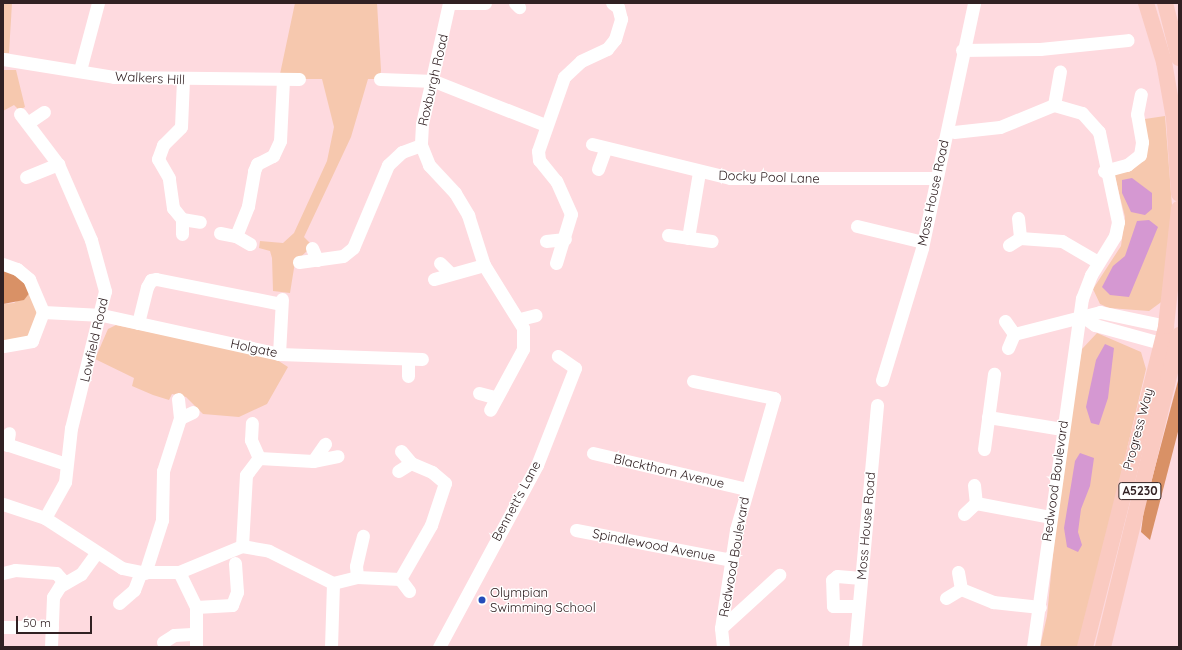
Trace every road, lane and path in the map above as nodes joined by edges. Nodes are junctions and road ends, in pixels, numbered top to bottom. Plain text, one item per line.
1 (98, 3) edge
2 (450, 3) edge
3 (485, 3) edge
4 (974, 3) edge
5 (1146, 3) edge
6 (1165, 3) edge
7 (619, 4) edge
8 (1128, 40) dead end
9 (962, 50) junction
10 (1179, 58) edge
11 (3, 59) edge
12 (80, 70) junction
13 (1060, 72) dead end
14 (282, 79) junction
15 (299, 79) dead end
16 (380, 79) dead end
17 (183, 80) junction
18 (434, 81) junction
19 (1141, 94) dead end
20 (1054, 104) junction
21 (44, 112) dead end
22 (545, 125) junction
23 (954, 132) dead end
24 (592, 144) dead end
25 (421, 145) junction
26 (604, 150) junction
27 (58, 164) junction
28 (598, 169) dead end
29 (1104, 170) junction
30 (699, 172) junction
31 (26, 177) dead end
32 (936, 178) junction
33 (1179, 194) edge
34 (1179, 209) edge
35 (1018, 218) dead end
36 (182, 219) junction
37 (200, 222) dead end
38 (857, 226) dead end
39 (220, 233) dead end
40 (182, 234) dead end
41 (668, 235) dead end
42 (236, 236) junction
43 (688, 238) junction
44 (1020, 238) junction
45 (565, 239) junction
46 (546, 241) dead end
47 (712, 241) dead end
48 (923, 242) junction
49 (250, 244) dead end
50 (1009, 245) dead end
51 (312, 248) dead end
52 (318, 260) junction
53 (299, 262) dead end
54 (1098, 262) junction
55 (556, 263) dead end
56 (3, 264) edge
57 (484, 265) junction
58 (434, 279) dead end
59 (1179, 305) edge
60 (43, 312) junction
61 (102, 315) junction
62 (536, 315) dead end
63 (1081, 315) junction
64 (520, 319) junction
65 (1005, 320) dead end
66 (138, 323) junction
67 (1014, 334) junction
68 (1165, 336) edge
69 (3, 346) edge
70 (1008, 348) dead end
71 (280, 354) junction
72 (558, 356) dead end
73 (408, 359) junction
74 (422, 359) dead end
75 (994, 374) dead end
76 (408, 376) dead end
77 (882, 380) dead end
78 (693, 381) dead end
79 (479, 393) dead end
80 (494, 397) junction
81 (178, 399) dead end
82 (877, 404) dead end
83 (490, 410) dead end
84 (193, 412) dead end
85 (988, 417) junction
86 (180, 418) junction
87 (252, 423) dead end
88 (1062, 429) junction
89 (6, 440) edge
90 (324, 444) dead end
91 (984, 448) dead end
92 (401, 451) dead end
93 (593, 453) dead end
94 (338, 456) dead end
95 (259, 458) junction
96 (313, 461) junction
97 (411, 463) junction
98 (66, 464) junction
99 (398, 471) dead end
100 (974, 485) dead end
101 (746, 489) junction
102 (976, 503) junction
103 (3, 504) edge
104 (964, 514) dead end
105 (1050, 517) junction
106 (45, 518) junction
107 (576, 530) dead end
108 (363, 536) dead end
109 (242, 546) junction
110 (96, 553) junction
111 (732, 560) junction
112 (235, 563) dead end
113 (179, 572) junction
114 (958, 572) dead end
115 (143, 573) junction
116 (3, 574) edge
117 (778, 575) dead end
118 (357, 577) junction
119 (861, 578) junction
120 (400, 579) junction
121 (333, 582) junction
122 (65, 583) junction
123 (961, 589) junction
124 (409, 591) dead end
125 (946, 598) dead end
126 (118, 603) dead end
127 (858, 606) junction
128 (196, 607) junction
129 (1040, 607) junction
130 (3, 627) edge
131 (52, 628) junction
132 (721, 628) junction
133 (196, 634) junction
134 (163, 642) dead end
135 (51, 647) edge
136 (196, 647) edge
137 (332, 647) edge
138 (439, 647) edge
139 (723, 647) edge
140 (855, 647) edge
141 (1034, 647) edge
142 (1085, 647) edge
143 (1103, 647) edge

1 - 12 street
2 - 3 street
2 - 18 street, Roxburgh Road
4 - 9 street, Moss House Road
5 - 33 main road
6 - 10 main road
7 - 22 street
8 - 9 street
9 - 32 street, Moss House Road
11 - 12 street, Walkers Hill
12 - 17 street, Walkers Hill
13 - 20 street
14 - 15 street, Walkers Hill
14 - 17 street, Walkers Hill
14 - 42 street
16 - 18 street
17 - 36 street
18 - 22 street
18 - 25 street, Roxburgh Road
19 - 29 street
20 - 23 street
20 - 29 street, Redwood Boulevard
21 - 27 street, Lowfield Road
22 - 45 street
24 - 26 street, Docky Pool Lane
25 - 52 street
25 - 57 street, Roxburgh Road
26 - 28 street
26 - 30 street, Docky Pool Lane
27 - 31 street
27 - 61 street, Lowfield Road
29 - 54 street, Redwood Boulevard
30 - 32 street, Docky Pool Lane
30 - 43 street
32 - 48 street, Moss House Road
34 - 68 main road, Progress Way / A5230
35 - 44 street
36 - 37 street
36 - 40 street
38 - 48 street
39 - 42 street
41 - 43 street
42 - 49 street
43 - 47 street
44 - 50 street
44 - 54 street
45 - 46 street
45 - 55 street
48 - 77 street, Moss House Road
51 - 52 street
52 - 53 street
54 - 63 street, Redwood Boulevard
56 - 60 street
57 - 58 street
57 - 64 street, Roxburgh Road
59 - 68 main road
60 - 61 street, Holgate
60 - 69 street
61 - 66 street, Holgate
61 - 98 street, Lowfield Road
62 - 64 street
63 - 67 street
63 - 68 street
63 - 68 street
63 - 88 street, Redwood Boulevard
64 - 80 street
65 - 67 street
66 - 71 street, Holgate
66 - 71 street
67 - 70 street
68 - 142 main road, Progress Way / A5230
68 - 143 main road, Progress Way / A5230
71 - 73 street, Holgate
72 - 138 street, Bennett's Lane
73 - 74 street, Holgate
73 - 76 street
75 - 85 street
78 - 101 street, Redwood Boulevard
79 - 80 street
80 - 83 street
81 - 86 street
82 - 119 street, Moss House Road
84 - 86 street
85 - 88 street
85 - 91 street
86 - 115 street
87 - 95 street
88 - 105 street, Redwood Boulevard
89 - 98 street
90 - 96 street
92 - 97 street
93 - 101 street, Blackthorn Avenue
94 - 96 street
95 - 96 street
95 - 109 street
97 - 99 street
97 - 120 street
98 - 106 street, Lowfield Road
100 - 102 street
101 - 111 street, Redwood Boulevard
102 - 104 street
102 - 105 street
103 - 106 street
105 - 129 street, Redwood Boulevard
106 - 110 street
107 - 111 street, Spindlewood Avenue
108 - 118 street
109 - 113 street
109 - 121 street
110 - 115 street
110 - 122 street
111 - 132 street, Redwood Boulevard
112 - 128 street
113 - 115 street
113 - 128 street
114 - 123 street
115 - 126 street
116 - 122 street
117 - 132 street
118 - 120 street
118 - 121 street
119 - 127 street, Moss House Road
119 - 127 street
120 - 124 street
121 - 137 street
122 - 131 street
123 - 125 street
123 - 129 street
127 - 140 street, Moss House Road
128 - 133 street
129 - 141 street, Redwood Boulevard
130 - 131 street
131 - 135 street
132 - 139 street, Redwood Boulevard
133 - 134 street
133 - 136 street

